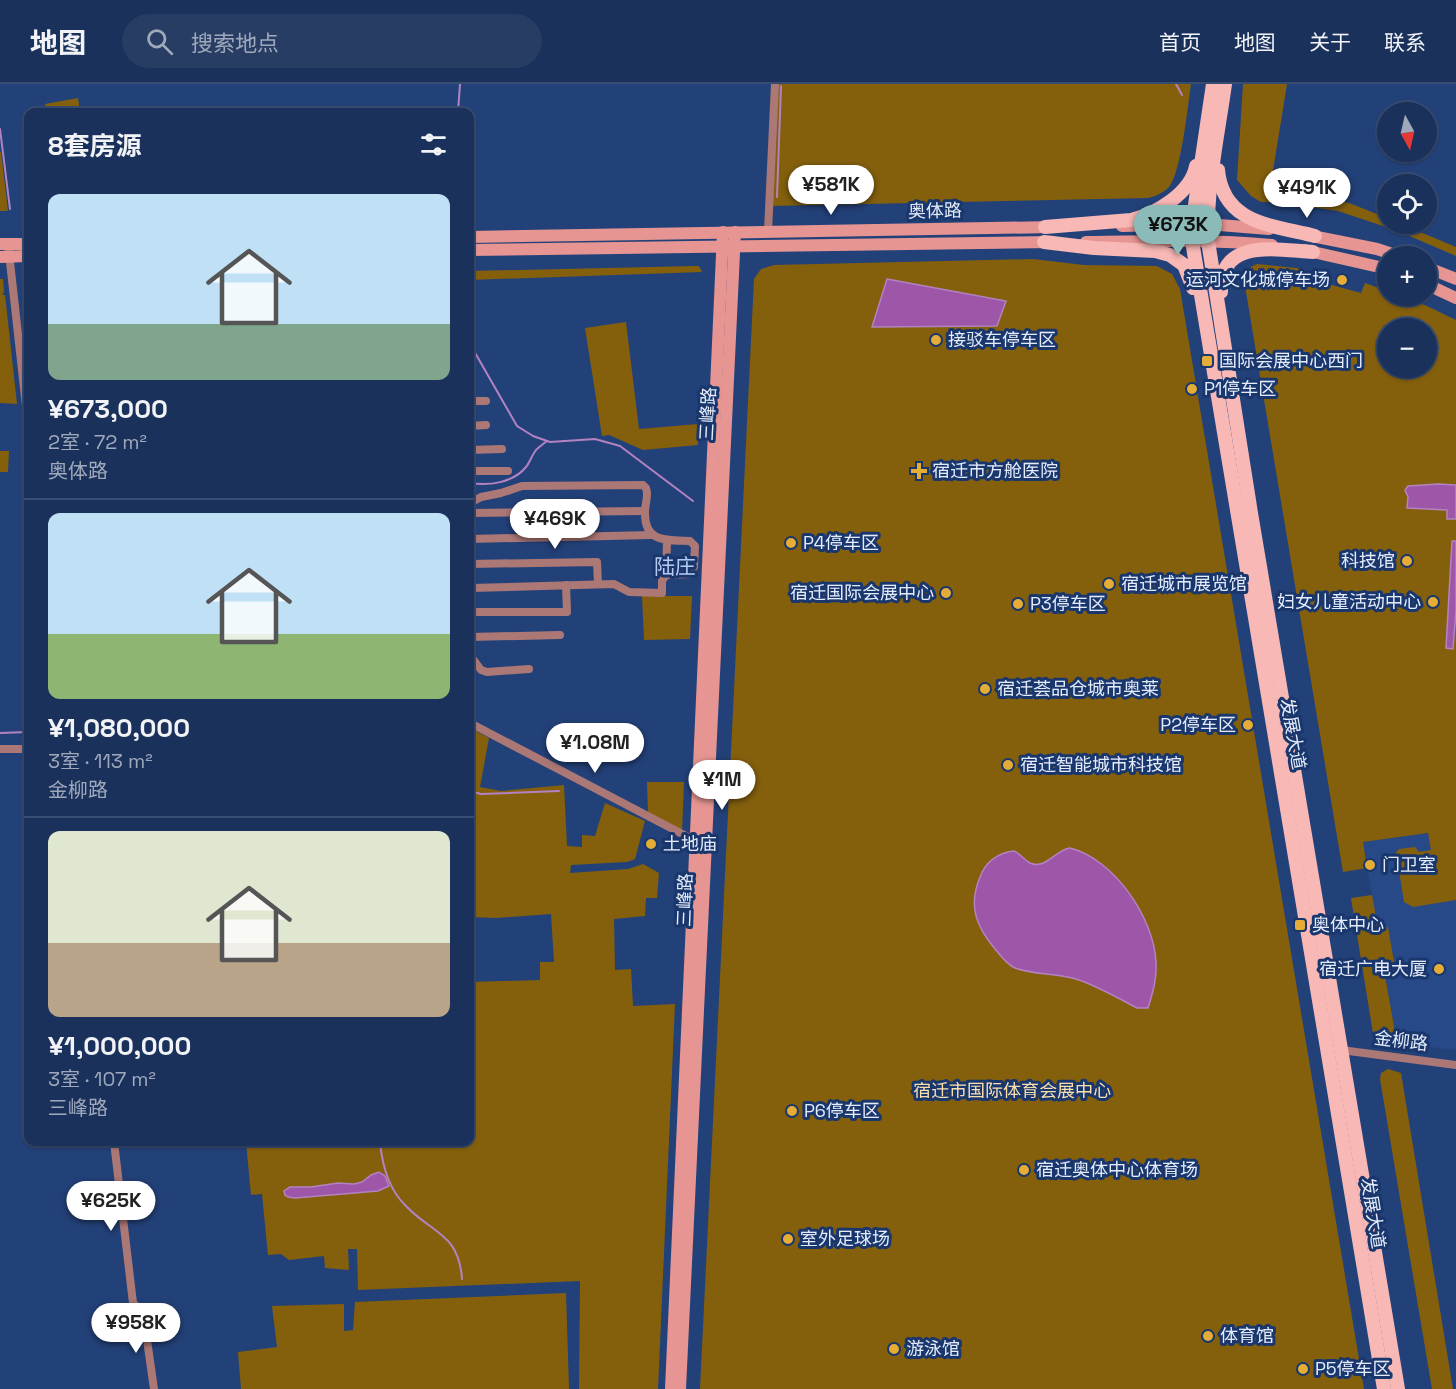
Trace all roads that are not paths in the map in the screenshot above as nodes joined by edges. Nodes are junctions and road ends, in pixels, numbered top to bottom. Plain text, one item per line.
1 (776, 84) edge
2 (1213, 84) edge
3 (1226, 84) edge
4 (1207, 224) junction
5 (1192, 225) junction
6 (1045, 227) junction
7 (768, 231) junction
8 (729, 232) junction
9 (1315, 236) junction
10 (474, 237) edge
11 (1192, 241) junction
12 (1208, 241) junction
13 (1044, 242) junction
14 (24, 245) edge
15 (729, 247) junction
16 (1377, 249) edge
17 (4, 250) edge
18 (474, 250) edge
19 (1313, 252) junction
20 (24, 255) edge
21 (1377, 267) edge
22 (1437, 271) edge
23 (1456, 279) edge
24 (1437, 289) edge
25 (1456, 298) edge
26 (1209, 345) junction
27 (1225, 345) junction
28 (24, 374) edge
29 (474, 401) edge
30 (486, 401) dead end
31 (486, 425) dead end
32 (474, 426) edge
33 (502, 449) dead end
34 (474, 450) edge
35 (474, 471) edge
36 (508, 471) dead end
37 (474, 500) edge
38 (645, 511) junction
39 (474, 513) edge
40 (651, 535) junction
41 (474, 539) edge
42 (667, 540) junction
43 (715, 550) junction
44 (695, 554) junction
45 (474, 564) edge
46 (666, 575) junction
47 (598, 584) junction
48 (566, 585) junction
49 (474, 588) edge
50 (474, 612) edge
51 (560, 635) dead end
52 (474, 637) edge
53 (474, 660) edge
54 (529, 669) dead end
55 (474, 726) edge
56 (0, 749) edge
57 (24, 749) edge
58 (695, 844) junction
59 (1341, 1050) junction
60 (1456, 1065) edge
61 (114, 1146) edge
62 (154, 1389) edge
63 (671, 1389) edge
64 (680, 1389) edge
65 (1384, 1389) edge
66 (1398, 1389) edge

1 - 7 street
2 - 5 main road, 发展大道
2 - 6 main road
3 - 4 main road, 发展大道
3 - 9 main road
4 - 5 main road, 奥体路
4 - 9 main road, 奥体路
4 - 12 main road, 发展大道
5 - 6 main road, 奥体路
5 - 11 main road, 发展大道
6 - 7 main road, 奥体路
7 - 8 main road, 奥体路
8 - 10 main road, 奥体路
8 - 15 main road, 三峰路
9 - 16 main road, 奥体路
11 - 12 main road, 奥体路
11 - 13 main road, 奥体路
11 - 26 main road, 发展大道
12 - 19 main road, 奥体路
12 - 27 main road, 发展大道
13 - 15 main road, 奥体路
13 - 26 main road
14 - 17 main road
15 - 18 main road, 奥体路
15 - 43 main road, 三峰路
17 - 20 main road
17 - 28 street
19 - 21 main road, 奥体路
19 - 27 main road
22 - 23 main road
24 - 25 main road
26 - 65 main road, 发展大道
27 - 59 main road, 发展大道
29 - 30 street
31 - 32 street
33 - 34 street
35 - 36 street
37 - 38 street
38 - 39 street
38 - 40 street
40 - 41 street
40 - 42 street
42 - 44 street
42 - 46 street
43 - 44 street
43 - 58 main road, 三峰路
43 - 64 main road, 三峰路
44 - 46 street
45 - 47 street
46 - 47 street
47 - 48 street
48 - 49 street
48 - 50 street
51 - 52 street
53 - 54 street
55 - 58 street
56 - 57 street
58 - 63 main road, 三峰路
59 - 60 street, 金柳路
59 - 66 main road, 发展大道
61 - 62 street

